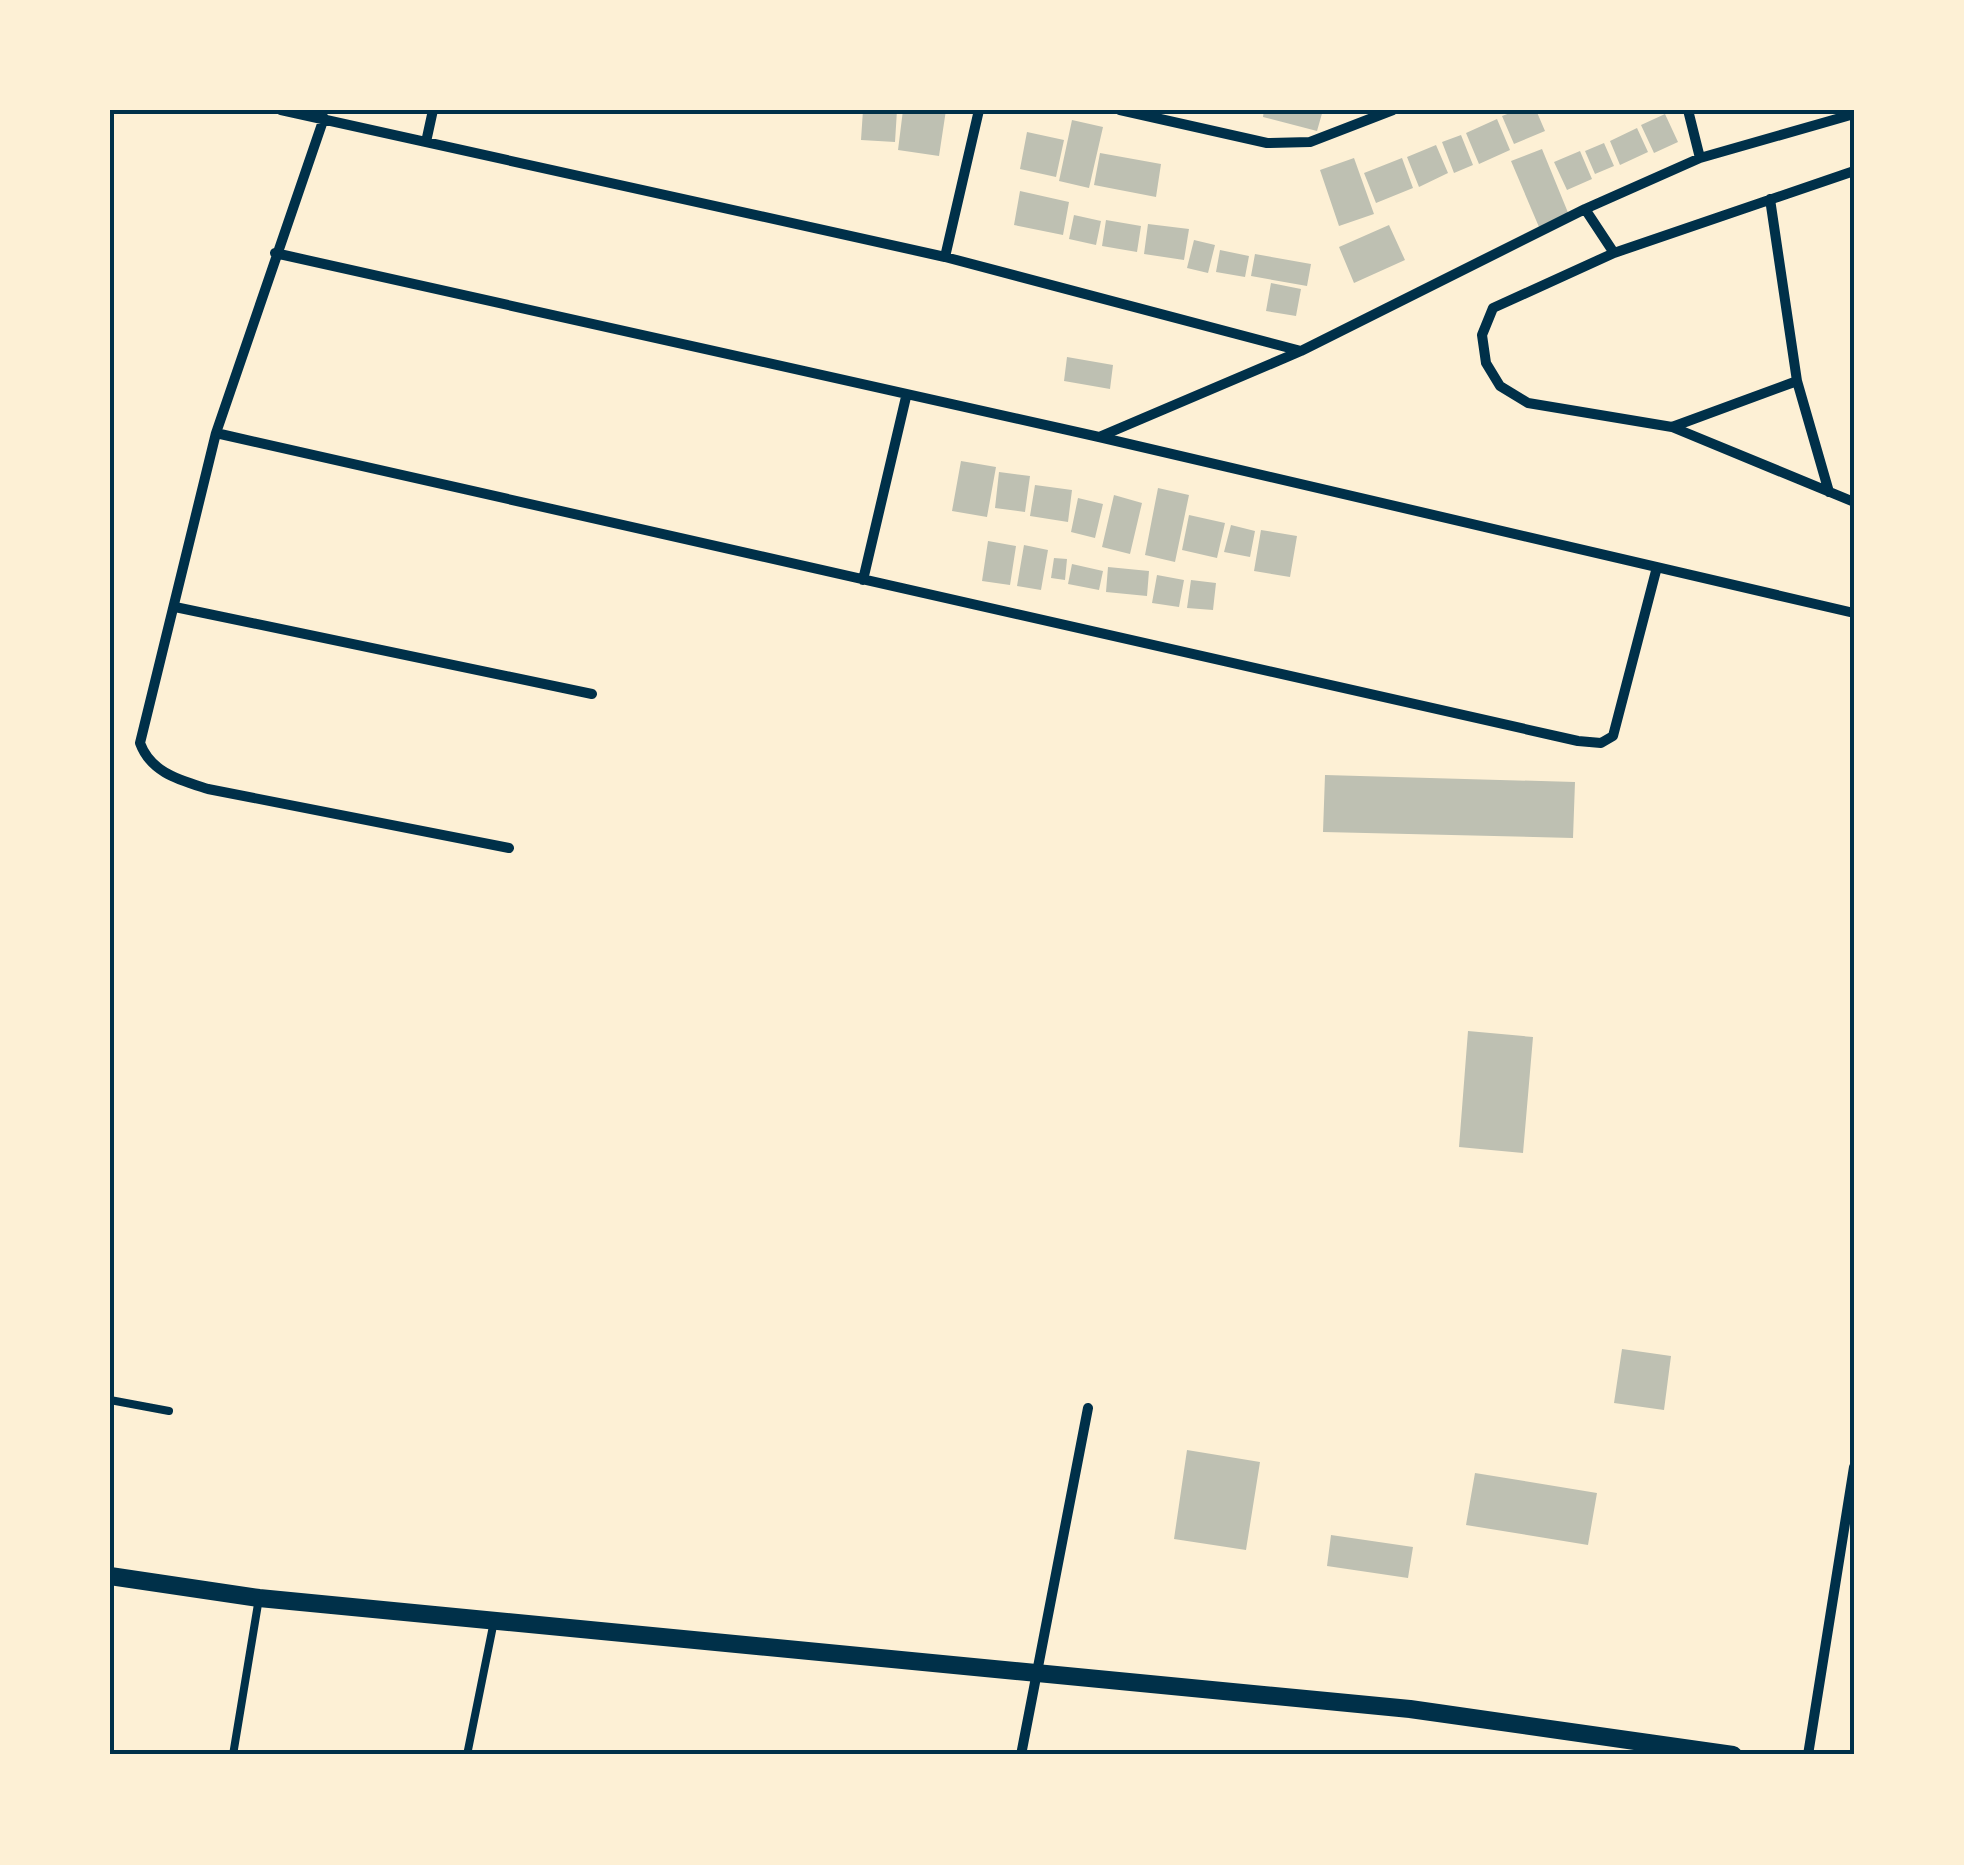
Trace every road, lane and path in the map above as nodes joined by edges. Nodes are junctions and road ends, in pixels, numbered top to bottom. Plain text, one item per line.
1 (281, 110) edge
2 (433, 110) edge
3 (979, 110) edge
4 (1120, 110) edge
5 (1392, 110) edge
6 (1688, 110) edge
7 (1854, 114) edge
8 (324, 118) junction
9 (426, 142) junction
10 (1700, 158) junction
11 (1854, 171) edge
12 (1770, 199) junction
13 (1585, 209) junction
14 (275, 253) junction
15 (1614, 253) junction
16 (945, 257) junction
17 (1301, 351) junction
18 (1798, 381) junction
19 (906, 396) junction
20 (1672, 427) junction
21 (216, 433) junction
22 (1099, 437) junction
23 (1829, 492) junction
24 (1854, 502) edge
25 (1657, 567) junction
26 (863, 580) junction
27 (175, 607) junction
28 (1854, 613) edge
29 (592, 694) dead end
30 (509, 848) dead end
31 (110, 1400) edge
32 (1088, 1408) dead end
33 (168, 1411) dead end
34 (1854, 1467) edge
35 (110, 1576) edge
36 (259, 1598) junction
37 (494, 1621) junction
38 (1036, 1671) junction
39 (233, 1755) edge
40 (467, 1755) edge
41 (1020, 1755) edge
42 (1734, 1755) edge
43 (1808, 1755) edge

1 - 8 street
2 - 9 street
3 - 16 street
4 - 5 street
6 - 10 street
7 - 10 street
8 - 9 street
8 - 14 street
9 - 16 street
10 - 13 street
11 - 12 street
12 - 15 street
12 - 18 street
13 - 15 street
13 - 17 street
14 - 19 street
14 - 21 street
15 - 20 street
16 - 17 street
17 - 22 street
18 - 20 street
18 - 23 street
19 - 22 street
19 - 26 street
20 - 23 street
21 - 26 street
21 - 27 street
22 - 25 street
23 - 24 street
25 - 26 street
25 - 28 street
27 - 29 street
27 - 30 street
31 - 33 lane
32 - 38 street
34 - 43 street
35 - 36 street
36 - 37 street
36 - 39 lane
37 - 38 street
37 - 40 lane
38 - 41 street
38 - 42 street

